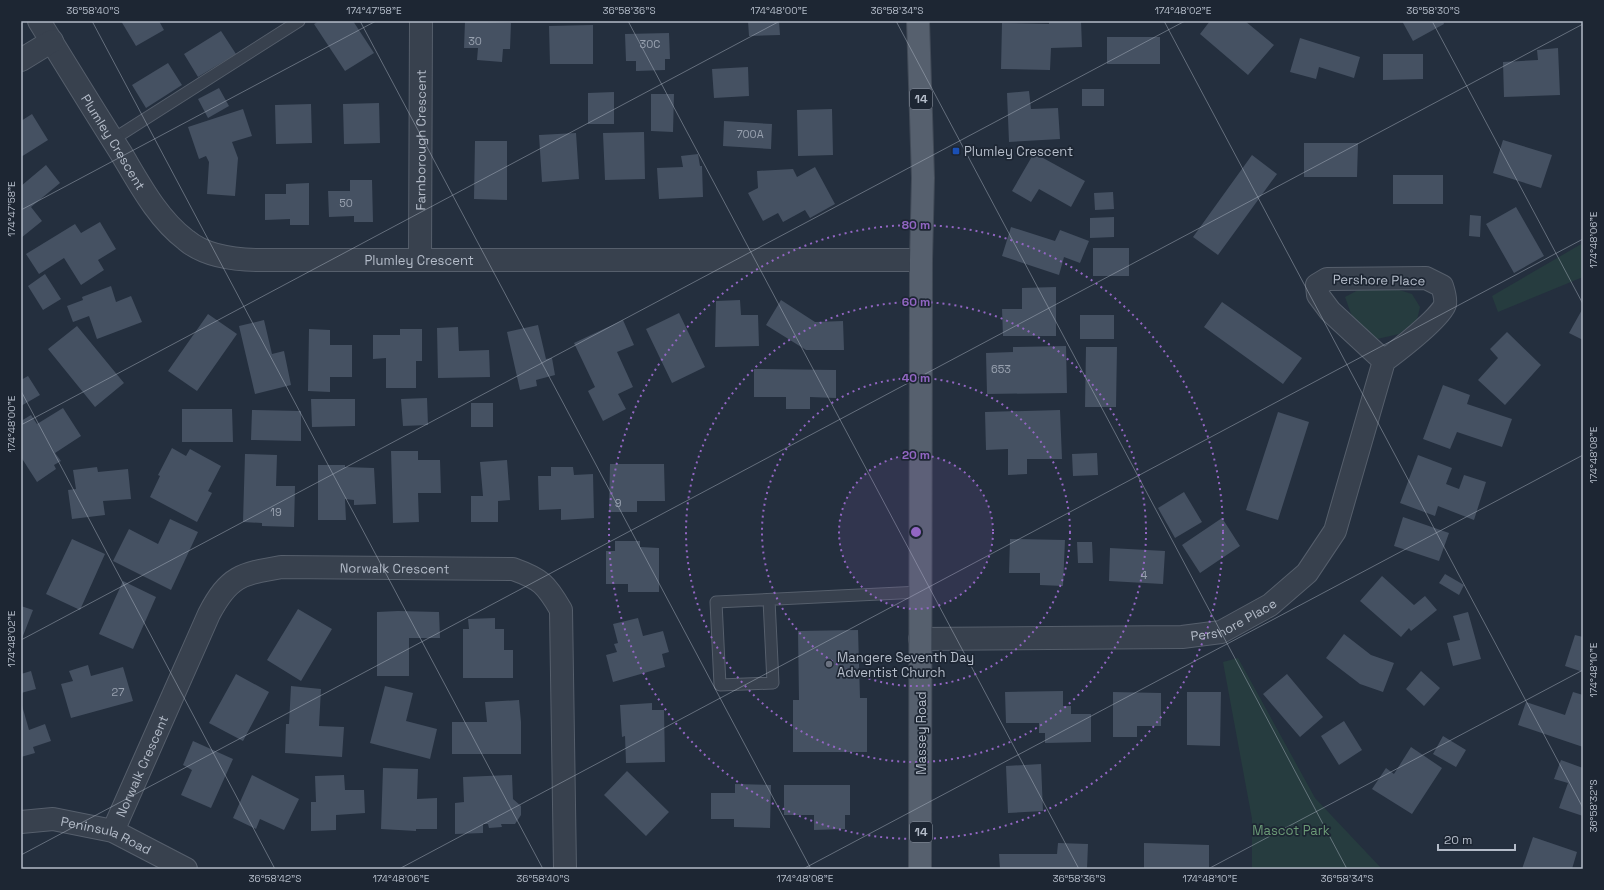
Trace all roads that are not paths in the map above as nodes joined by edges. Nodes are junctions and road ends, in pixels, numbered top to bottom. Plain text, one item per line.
1 (39, 21) edge
2 (299, 21) edge
3 (421, 21) edge
4 (918, 21) edge
5 (52, 42) junction
6 (21, 60) edge
7 (112, 140) junction
8 (420, 259) junction
9 (921, 260) junction
10 (1384, 361) junction
11 (920, 592) junction
12 (769, 600) junction
13 (920, 639) junction
14 (21, 822) edge
15 (113, 831) junction
16 (186, 869) edge
17 (565, 869) edge
18 (920, 869) edge

1 - 5 street, Plumley Crescent
2 - 7 lane
3 - 8 street, Farnborough Crescent
4 - 9 main road, Massey Road / 14
5 - 6 street
5 - 7 street, Plumley Crescent
7 - 8 street, Plumley Crescent
8 - 9 street, Plumley Crescent
9 - 11 main road, Massey Road / 14
10 - 10 street, Pershore Place
10 - 13 street, Pershore Place
11 - 12 lane
11 - 13 main road, Massey Road / 14
12 - 12 lane
13 - 18 main road, Massey Road / 14
14 - 15 street, Peninsula Road
15 - 16 street, Peninsula Road
15 - 17 street, Norwalk Crescent

